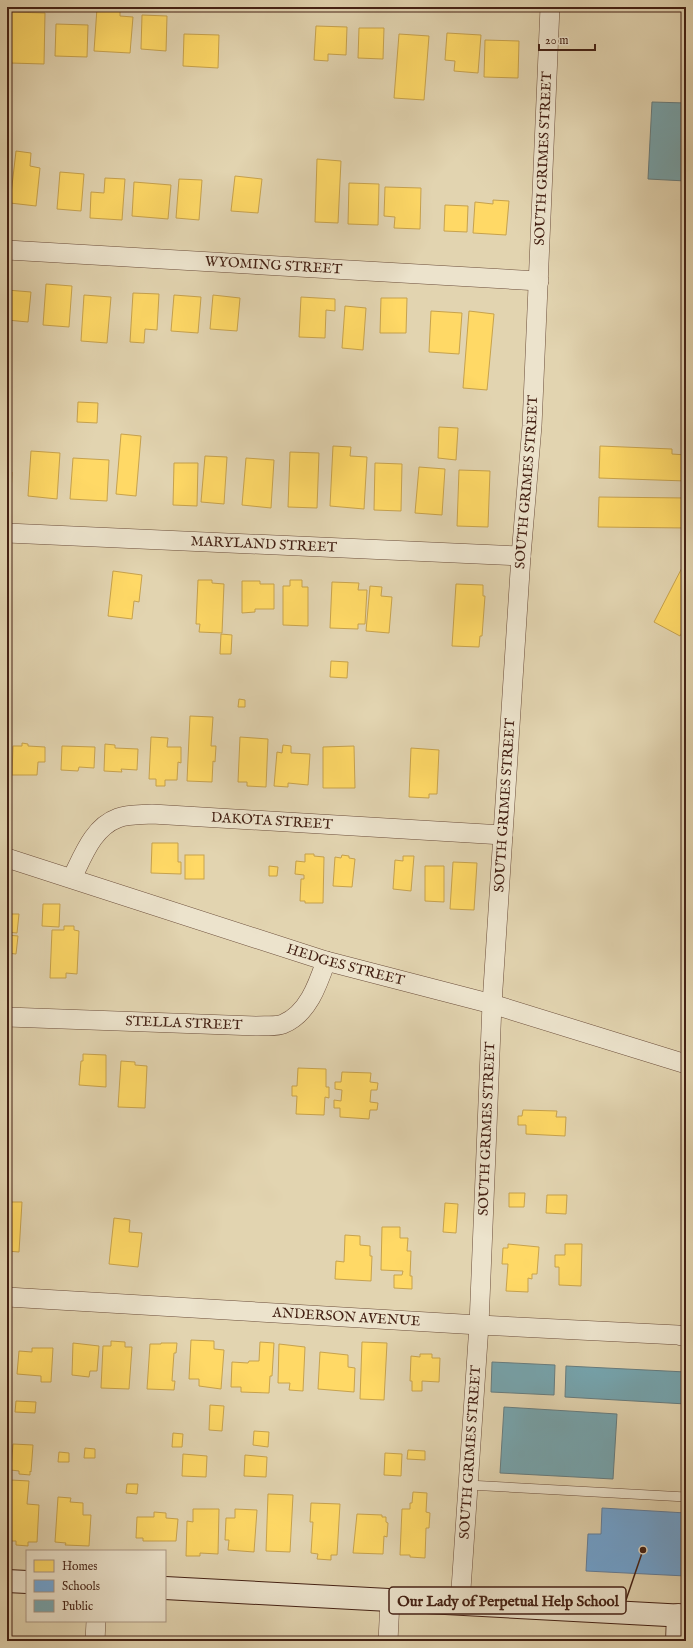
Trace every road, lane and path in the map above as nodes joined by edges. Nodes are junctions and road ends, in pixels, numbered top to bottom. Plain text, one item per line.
1 (550, 7) edge
2 (7, 250) edge
3 (539, 281) junction
4 (7, 533) edge
5 (521, 556) junction
6 (504, 835) junction
7 (7, 858) edge
8 (72, 878) junction
9 (326, 961) junction
10 (492, 1004) junction
11 (7, 1017) edge
12 (686, 1064) edge
13 (7, 1297) edge
14 (479, 1325) junction
15 (686, 1338) edge
16 (468, 1485) junction
17 (686, 1497) edge
18 (7, 1581) edge
19 (26, 1582) edge
20 (166, 1588) edge
21 (390, 1601) junction
22 (460, 1604) junction
23 (682, 1616) edge
24 (96, 1622) edge
25 (95, 1641) edge
26 (388, 1641) edge
27 (677, 1641) edge

1 - 3 street, SOUTH GRIMES STREET
2 - 3 street, WYOMING STREET
3 - 5 street, SOUTH GRIMES STREET
4 - 5 street, MARYLAND STREET
5 - 6 street, SOUTH GRIMES STREET
6 - 8 street, DAKOTA STREET
6 - 10 street, SOUTH GRIMES STREET
7 - 8 street, HEDGES STREET
8 - 9 street, HEDGES STREET
9 - 10 street, HEDGES STREET
9 - 11 street, STELLA STREET
10 - 12 street, HEDGES STREET
10 - 14 street, SOUTH GRIMES STREET
13 - 14 street, ANDERSON AVENUE
14 - 15 street, ANDERSON AVENUE
14 - 16 street, SOUTH GRIMES STREET
16 - 17 lane
16 - 22 street, SOUTH GRIMES STREET
18 - 19 main road
20 - 21 main road
21 - 22 main road
21 - 26 street
22 - 23 main road
23 - 27 main road
24 - 25 street

